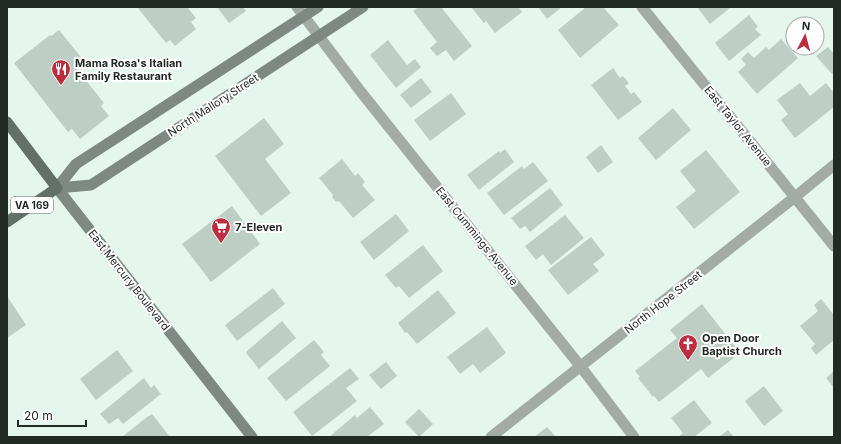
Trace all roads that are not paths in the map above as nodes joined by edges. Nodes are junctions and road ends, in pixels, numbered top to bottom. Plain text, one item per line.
1 (297, 7) edge
2 (318, 7) edge
3 (363, 7) edge
4 (642, 7) edge
5 (304, 16) junction
6 (319, 36) junction
7 (7, 122) edge
8 (834, 165) edge
9 (57, 188) junction
10 (795, 197) junction
11 (7, 222) edge
12 (834, 246) edge
13 (581, 367) junction
14 (252, 437) edge
15 (491, 437) edge
16 (634, 437) edge

1 - 5 street, East Cummings Avenue
2 - 5 main road, North Mallory Street / VA 169
3 - 6 main road, North Mallory Street / VA 169
4 - 10 street, East Taylor Avenue
5 - 6 street, East Cummings Avenue
5 - 9 main road, North Mallory Street / VA 169
6 - 9 main road, North Mallory Street / VA 169
6 - 13 street, East Cummings Avenue
7 - 9 main road, East Mercury Boulevard
8 - 10 street, North Hope Street
9 - 11 main road, North Mallory Street / VA 169
9 - 14 main road, East Mercury Boulevard
10 - 12 street, East Taylor Avenue
10 - 13 street, North Hope Street
13 - 15 street, North Hope Street
13 - 16 street, East Cummings Avenue

